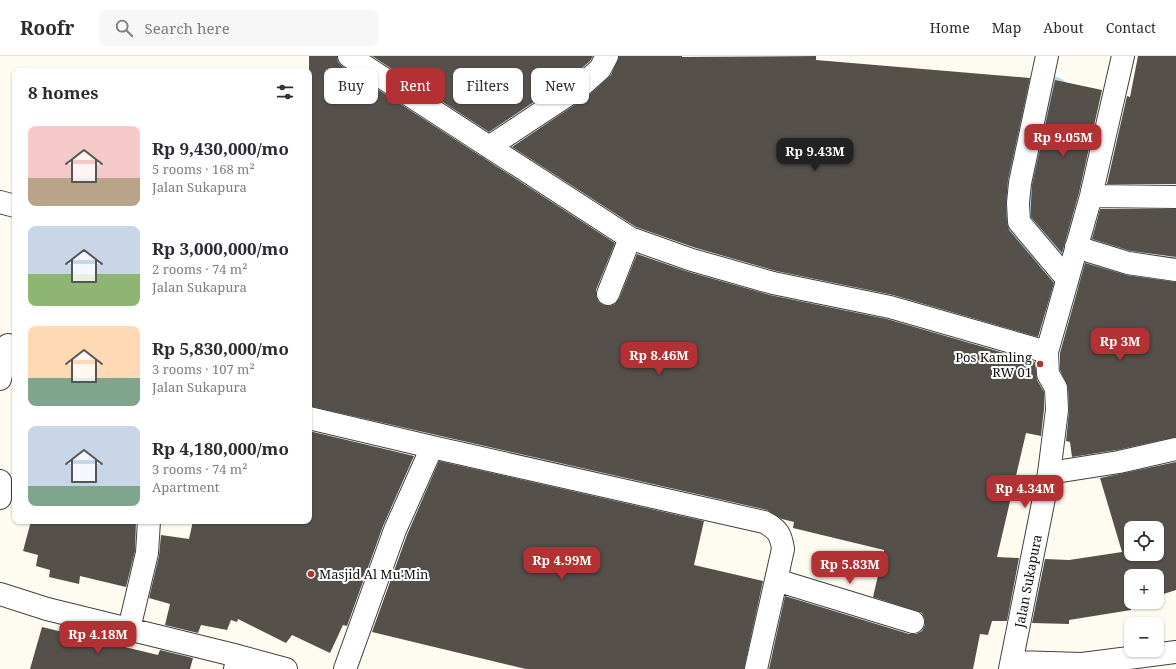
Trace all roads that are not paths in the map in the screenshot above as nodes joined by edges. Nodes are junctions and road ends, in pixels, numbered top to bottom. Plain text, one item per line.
1 (349, 56) edge
2 (607, 56) edge
3 (1046, 56) edge
4 (1123, 56) edge
5 (489, 146) junction
6 (1091, 196) junction
7 (1176, 197) edge
8 (0, 202) edge
9 (12, 205) edge
10 (630, 238) junction
11 (1072, 261) junction
12 (1176, 270) edge
13 (608, 294) dead end
14 (8, 345) edge
15 (1047, 352) junction
16 (0, 379) edge
17 (312, 419) edge
18 (432, 446) junction
19 (1176, 449) edge
20 (1049, 473) junction
21 (0, 482) edge
22 (0, 498) edge
23 (149, 524) edge
24 (776, 580) junction
25 (0, 594) edge
26 (913, 622) dead end
27 (129, 629) junction
28 (1176, 652) edge
29 (237, 662) edge
30 (1011, 665) edge
31 (286, 669) edge
32 (344, 669) edge
33 (756, 669) edge

1 - 5 street
2 - 5 street
3 - 11 street
4 - 6 street, Jalan Sukapura
5 - 10 street
6 - 7 street
6 - 11 street, Jalan Sukapura
8 - 9 street
10 - 13 street
10 - 15 street
11 - 12 street
11 - 15 street, Jalan Sukapura
14 - 16 street
15 - 20 street, Jalan Sukapura
17 - 18 street
18 - 24 street
18 - 32 street
19 - 20 street
20 - 30 street, Jalan Sukapura
21 - 22 street
23 - 27 street
24 - 26 street
24 - 33 street
25 - 27 street
27 - 29 street
28 - 30 street
29 - 31 street

